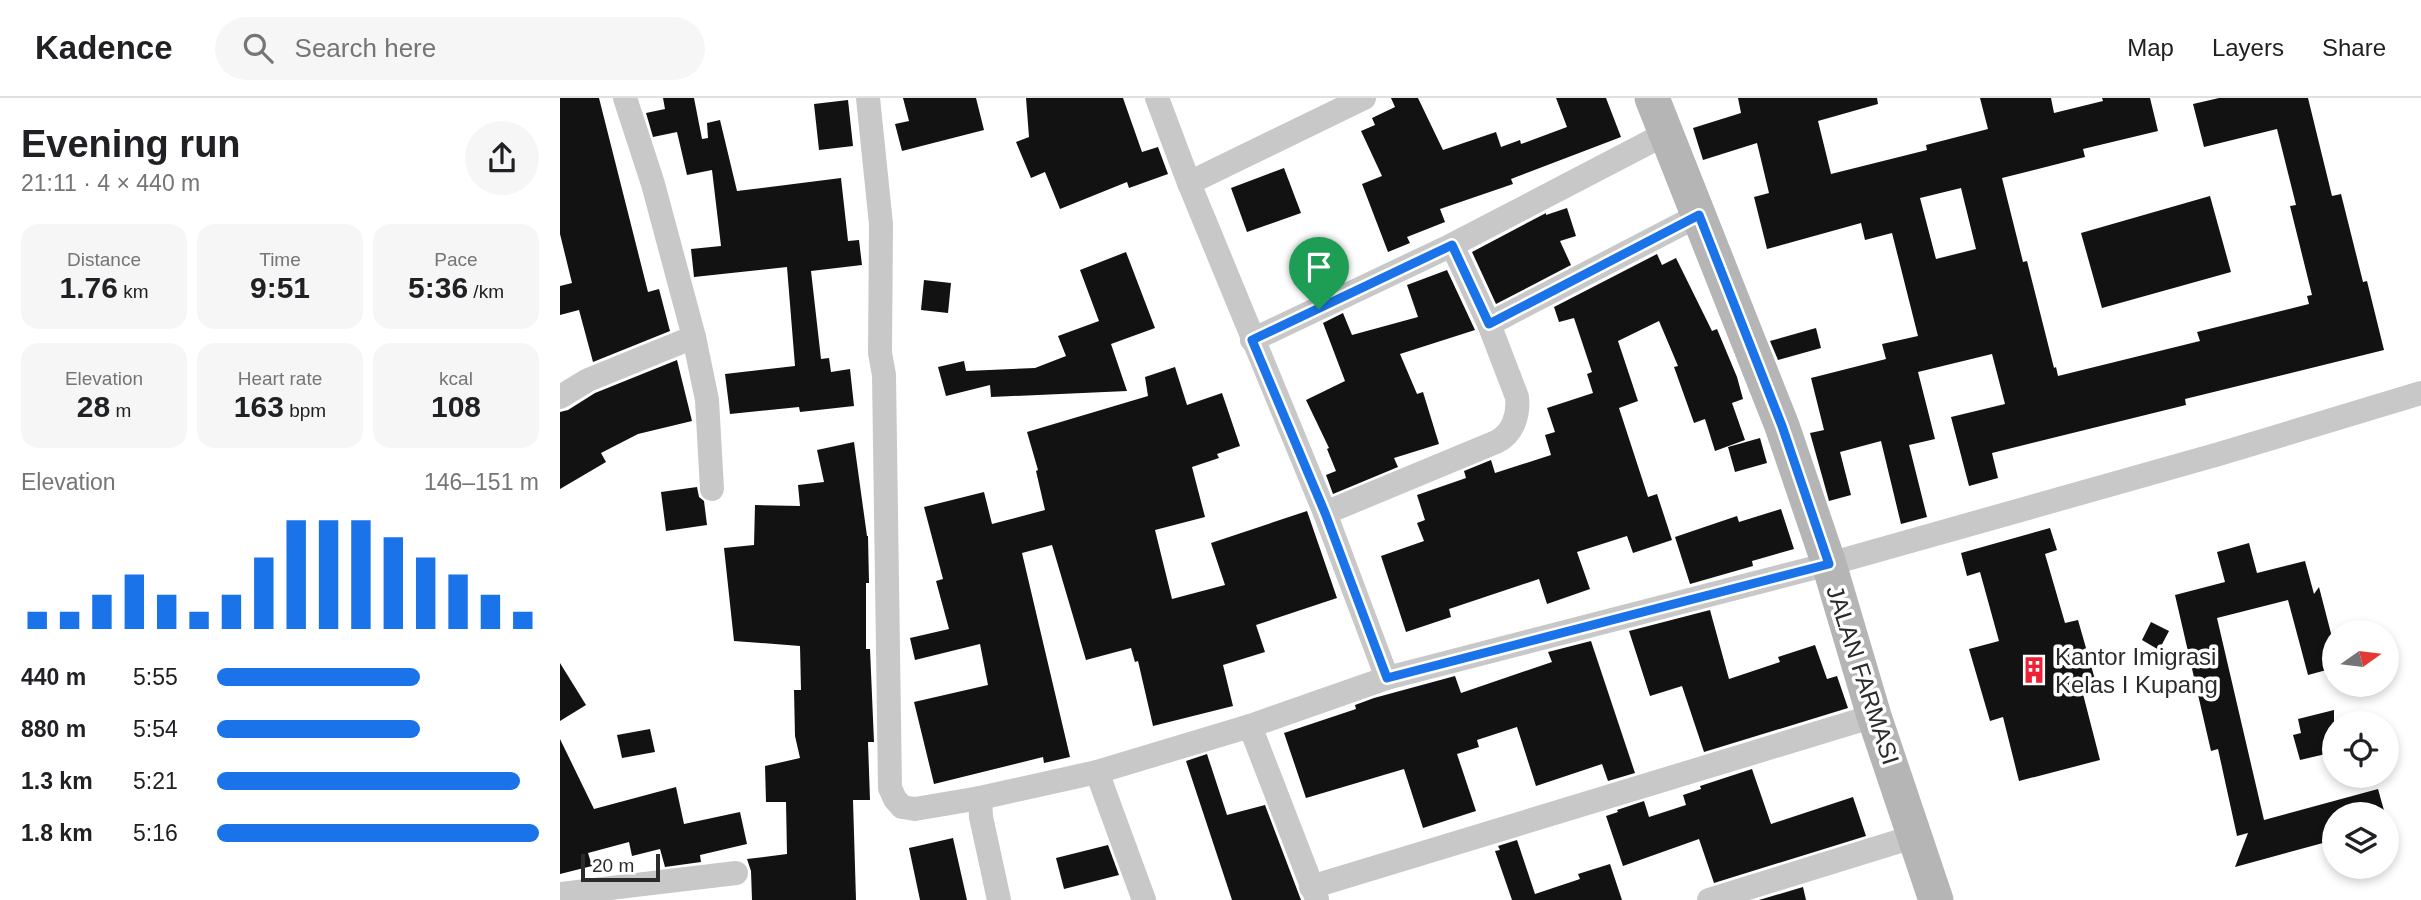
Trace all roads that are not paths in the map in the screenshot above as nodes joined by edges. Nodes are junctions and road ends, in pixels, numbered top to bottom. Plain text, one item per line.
1 (625, 98) edge
2 (868, 98) edge
3 (1157, 98) edge
4 (1364, 98) edge
5 (1652, 98) edge
6 (1665, 134) junction
7 (1189, 183) junction
8 (1699, 215) junction
9 (1452, 245) junction
10 (1489, 324) junction
11 (694, 337) junction
12 (1252, 340) junction
13 (2421, 393) edge
14 (560, 397) edge
15 (712, 489) dead end
16 (1325, 513) junction
17 (1829, 564) junction
18 (1387, 678) junction
19 (1874, 716) junction
20 (1250, 726) junction
21 (1097, 772) junction
22 (980, 798) junction
23 (1916, 836) junction
24 (736, 873) dead end
25 (1314, 893) edge
26 (560, 894) edge
27 (999, 900) edge
28 (1144, 900) edge
29 (1709, 900) edge
30 (1936, 900) edge

1 - 11 street
2 - 22 street
3 - 7 street
4 - 7 street
5 - 6 street, JALAN FARMASI
6 - 8 street, JALAN FARMASI
6 - 9 street
7 - 12 street
8 - 10 street
8 - 17 street, JALAN FARMASI
9 - 10 street
9 - 12 street
10 - 16 street
11 - 14 street
11 - 15 street
12 - 16 street
13 - 17 street
16 - 18 street
17 - 18 street
17 - 19 street, JALAN FARMASI
18 - 20 street
19 - 23 street, JALAN FARMASI
19 - 25 street
20 - 21 street
20 - 25 street
21 - 22 street
21 - 28 street
22 - 27 street
23 - 29 street
23 - 30 street, JALAN FARMASI
24 - 26 street

